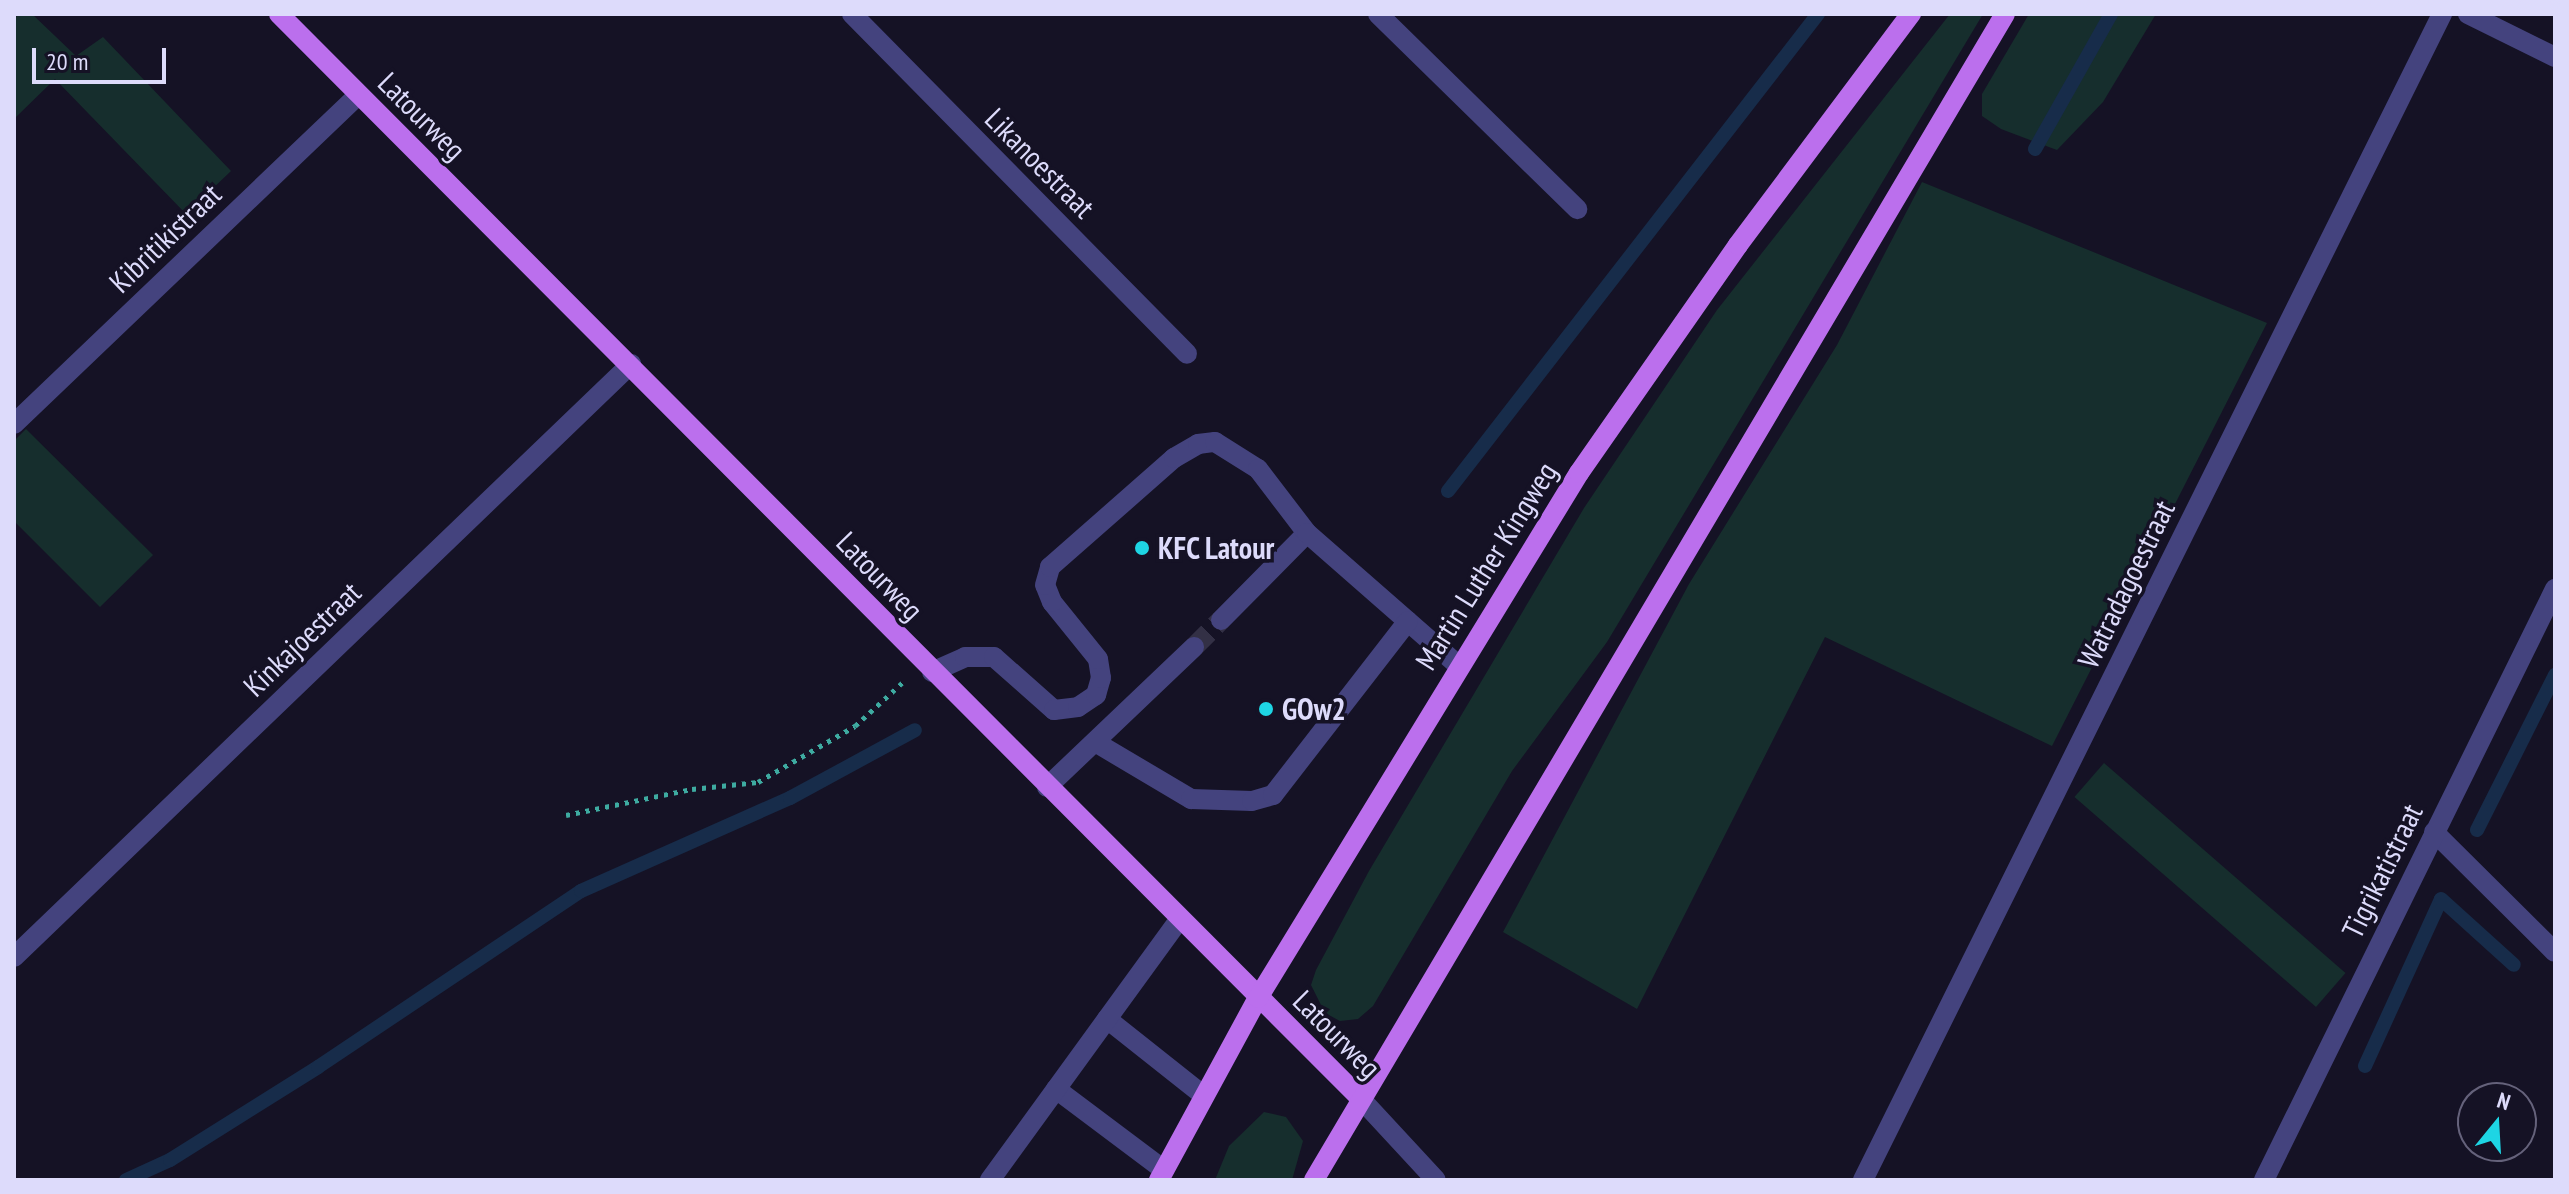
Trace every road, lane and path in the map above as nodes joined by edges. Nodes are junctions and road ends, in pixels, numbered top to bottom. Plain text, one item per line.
1 (852, 14) edge
2 (1378, 14) edge
3 (1911, 14) edge
4 (2005, 14) edge
5 (2442, 14) edge
6 (2468, 14) edge
7 (283, 15) edge
8 (2555, 57) edge
9 (358, 95) junction
10 (1577, 209) dead end
11 (1187, 354) dead end
12 (631, 364) junction
13 (14, 424) edge
14 (1307, 533) junction
15 (2555, 589) edge
16 (1221, 620) tunnel mouth
17 (1408, 621) junction
18 (1194, 647) tunnel mouth
19 (1458, 665) junction
20 (928, 668) junction
21 (1095, 742) junction
22 (1047, 787) junction
23 (566, 815) dead end
24 (2434, 832) junction
25 (1179, 920) junction
26 (2555, 952) edge
27 (14, 957) edge
28 (1258, 998) junction
29 (1107, 1019) junction
30 (1056, 1089) junction
31 (1203, 1095) junction
32 (1361, 1099) junction
33 (1161, 1175) edge
34 (1000, 1176) edge
35 (1314, 1180) edge
36 (1436, 1180) edge
37 (1863, 1180) edge
38 (2264, 1180) edge

1 - 11 street, Likanoestraat
2 - 10 street
3 - 19 main road, Martin Luther Kingweg
4 - 32 main road
5 - 37 street, Watradagoestraat
6 - 8 street
7 - 9 main road, Latourweg
9 - 12 main road, Latourweg
9 - 13 street, Kibritikistraat
12 - 20 main road, Latourweg
12 - 27 street, Kinkajoestraat
14 - 16 street
14 - 17 street
14 - 20 street
15 - 24 street, Tigrikatistraat
17 - 19 street
17 - 21 street
18 - 21 street
19 - 28 main road, Martin Luther Kingweg
20 - 22 main road, Latourweg
20 - 23 path
21 - 22 street
22 - 25 main road, Latourweg
24 - 26 street
24 - 38 street, Tigrikatistraat
25 - 28 main road, Latourweg
25 - 29 street
28 - 31 main road, Martin Luther Kingweg
28 - 32 main road, Latourweg
29 - 30 street
29 - 31 street
30 - 33 street
30 - 34 street
31 - 33 main road, Martin Luther Kingweg
32 - 35 main road
32 - 36 street, Latourweg

